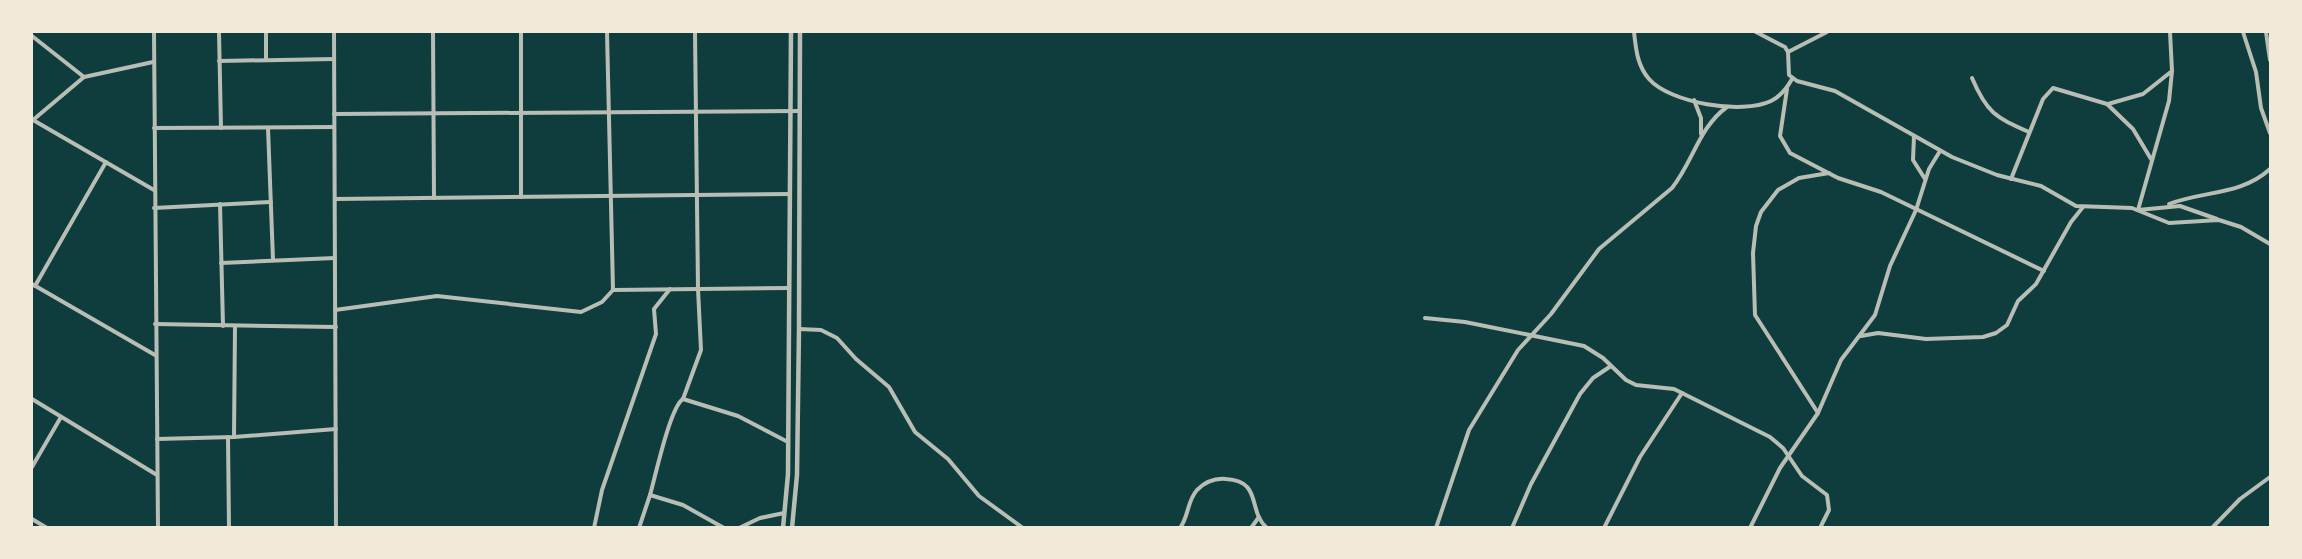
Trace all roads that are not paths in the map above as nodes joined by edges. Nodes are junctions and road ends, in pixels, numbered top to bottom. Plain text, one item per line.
1 (154, 32) edge
2 (219, 32) edge
3 (266, 32) edge
4 (334, 32) edge
5 (433, 32) edge
6 (520, 32) edge
7 (607, 32) edge
8 (695, 32) edge
9 (791, 32) edge
10 (800, 32) edge
11 (1634, 32) edge
12 (1756, 32) edge
13 (1827, 32) edge
14 (2170, 32) edge
15 (2243, 32) edge
16 (2266, 32) edge
17 (32, 36) edge
18 (1788, 52) junction
19 (334, 59) junction
20 (266, 60) junction
21 (2271, 60) edge
22 (219, 61) junction
23 (153, 62) junction
24 (2172, 71) junction
25 (84, 77) junction
26 (1792, 78) junction
27 (1972, 78) dead end
28 (1787, 89) junction
29 (1694, 100) junction
30 (2107, 104) junction
31 (1727, 107) junction
32 (696, 111) junction
33 (792, 111) junction
34 (801, 111) junction
35 (520, 112) junction
36 (609, 112) junction
37 (434, 113) junction
38 (334, 114) junction
39 (32, 120) edge
40 (334, 127) junction
41 (154, 128) junction
42 (221, 128) junction
43 (268, 128) junction
44 (2029, 132) junction
45 (2271, 133) edge
46 (1914, 136) junction
47 (1701, 137) junction
48 (1940, 151) junction
49 (2152, 160) junction
50 (106, 162) junction
51 (2271, 169) edge
52 (1830, 173) junction
53 (1925, 179) junction
54 (2011, 179) junction
55 (154, 191) junction
56 (791, 194) junction
57 (697, 195) junction
58 (611, 196) junction
59 (521, 197) junction
60 (434, 198) junction
61 (335, 199) junction
62 (271, 202) junction
63 (220, 204) junction
64 (2166, 206) junction
65 (2083, 207) junction
66 (154, 208) junction
67 (1916, 210) junction
68 (2138, 210) junction
69 (2219, 220) junction
70 (2271, 244) edge
71 (335, 258) junction
72 (273, 260) junction
73 (222, 263) junction
74 (2044, 271) junction
75 (33, 285) edge
76 (790, 288) junction
77 (670, 289) junction
78 (698, 289) junction
79 (613, 290) junction
80 (335, 310) junction
81 (1425, 318) dead end
82 (156, 324) junction
83 (223, 326) junction
84 (235, 326) junction
85 (336, 327) junction
86 (799, 329) junction
87 (1531, 335) junction
88 (1861, 336) junction
89 (156, 356) junction
90 (1611, 366) junction
91 (1682, 393) junction
92 (32, 399) edge
93 (683, 399) junction
94 (1818, 413) junction
95 (61, 417) junction
96 (336, 429) junction
97 (228, 437) junction
98 (234, 437) junction
99 (157, 439) junction
100 (788, 442) junction
101 (1788, 456) junction
102 (32, 467) edge
103 (157, 476) junction
104 (2271, 477) edge
105 (650, 495) junction
106 (784, 513) junction
107 (1258, 517) junction
108 (32, 519) edge
109 (47, 528) edge
110 (158, 528) edge
111 (229, 528) edge
112 (336, 528) edge
113 (594, 528) edge
114 (639, 528) edge
115 (723, 528) edge
116 (739, 528) edge
117 (783, 528) edge
118 (792, 528) edge
119 (1023, 528) edge
120 (1180, 528) edge
121 (1251, 528) edge
122 (1267, 528) edge
123 (1436, 528) edge
124 (1512, 528) edge
125 (1604, 528) edge
126 (1750, 528) edge
127 (1820, 528) edge
128 (2212, 528) edge

1 - 23 street
2 - 22 street
3 - 20 street
4 - 19 street
5 - 37 street
6 - 35 street
7 - 36 street
8 - 32 street
9 - 33 street
10 - 34 street
11 - 29 street
12 - 18 street
13 - 18 street
14 - 24 street
15 - 45 street
16 - 21 street
17 - 25 street
18 - 26 street
19 - 20 street
19 - 38 street
20 - 22 street
22 - 42 street
23 - 25 street
23 - 41 street
24 - 30 street
24 - 49 street
25 - 39 street
26 - 28 street
26 - 46 street
27 - 44 street
28 - 31 street
28 - 52 street
29 - 31 street
29 - 47 street
30 - 44 street
30 - 49 street
31 - 47 street
32 - 33 street
32 - 36 street
32 - 57 street
33 - 34 street
33 - 56 street
34 - 86 street
35 - 36 street
35 - 37 street
35 - 59 street
36 - 58 street
37 - 38 street
37 - 60 street
38 - 40 street
39 - 50 street
40 - 43 street
40 - 61 street
41 - 42 street
41 - 55 street
42 - 43 street
43 - 62 street
44 - 54 street
46 - 48 street
46 - 53 street
47 - 87 street
48 - 53 street
48 - 54 street
49 - 68 street
50 - 55 street
50 - 75 street
51 - 64 street
52 - 67 street
52 - 94 street
53 - 67 street
54 - 65 street
55 - 66 street
56 - 57 street
56 - 76 street
57 - 58 street
57 - 78 street
58 - 59 street
58 - 79 street
59 - 60 street
60 - 61 street
61 - 71 street
62 - 63 street
62 - 72 street
63 - 66 street
63 - 73 street
64 - 68 street
64 - 69 street
65 - 68 street
65 - 74 street
66 - 82 street
67 - 74 street
67 - 88 street
68 - 69 street
69 - 70 street
71 - 72 street
71 - 80 street
72 - 73 street
73 - 83 street
74 - 88 street
75 - 89 street
76 - 78 street
76 - 100 street
77 - 78 street
77 - 79 street
77 - 113 street
78 - 93 street
79 - 80 street
80 - 85 street
81 - 87 street
82 - 83 street
82 - 89 street
83 - 84 street
84 - 85 street
84 - 98 street
85 - 96 street
86 - 118 street
86 - 119 street
87 - 90 street
87 - 123 street
88 - 94 street
89 - 99 street
90 - 91 street
90 - 124 street
91 - 101 street
91 - 125 street
92 - 95 street
93 - 100 street
93 - 105 street
94 - 101 street
95 - 102 street
95 - 103 street
96 - 98 street
96 - 112 street
97 - 98 street
97 - 99 street
97 - 111 street
99 - 103 street
100 - 106 street
101 - 126 street
101 - 127 street
103 - 110 street
104 - 128 street
105 - 114 street
105 - 115 street
106 - 116 street
106 - 117 street
107 - 120 street
107 - 121 street
107 - 122 street
108 - 109 street

